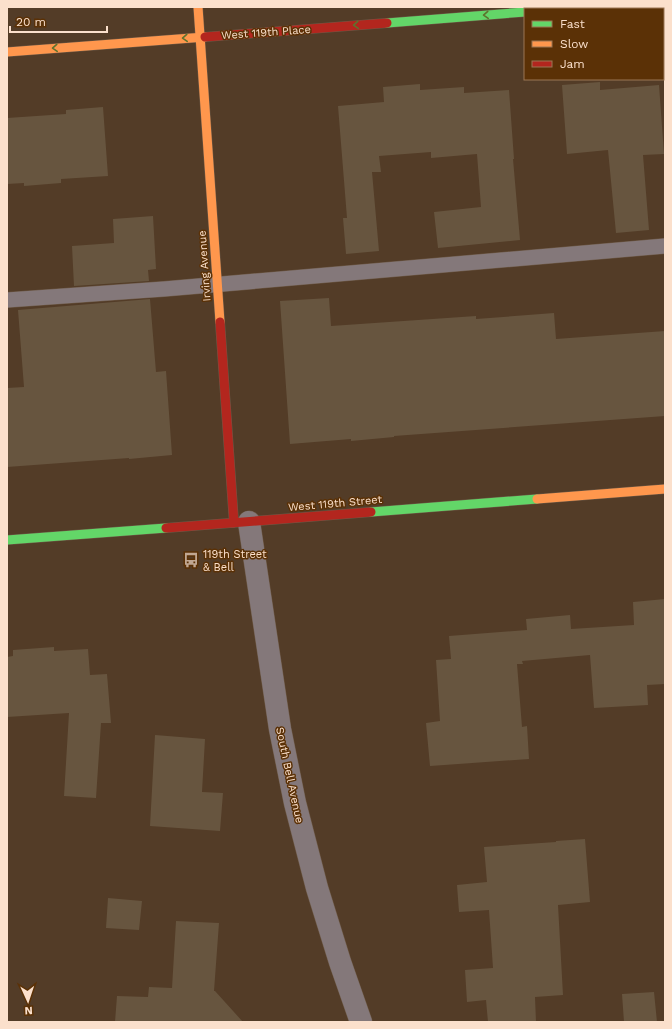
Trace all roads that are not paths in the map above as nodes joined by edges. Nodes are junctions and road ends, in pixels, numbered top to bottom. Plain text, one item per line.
1 (198, 7) edge
2 (588, 7) edge
3 (575, 8) edge
4 (524, 12) edge
5 (200, 37) junction
6 (7, 52) edge
7 (665, 246) edge
8 (218, 284) junction
9 (7, 300) edge
10 (665, 489) edge
11 (242, 522) junction
12 (7, 540) edge
13 (360, 1022) edge

1 - 5 street, Irving Avenue
2 - 3 street
4 -> 5 street, West 119th Place
5 -> 6 street, West 119th Place
5 - 8 street, Irving Avenue
7 - 8 lane
8 - 9 lane
8 - 11 street, Irving Avenue
10 - 11 street, West 119th Street
11 - 12 street, West 119th Street
11 - 13 street, South Bell Avenue

